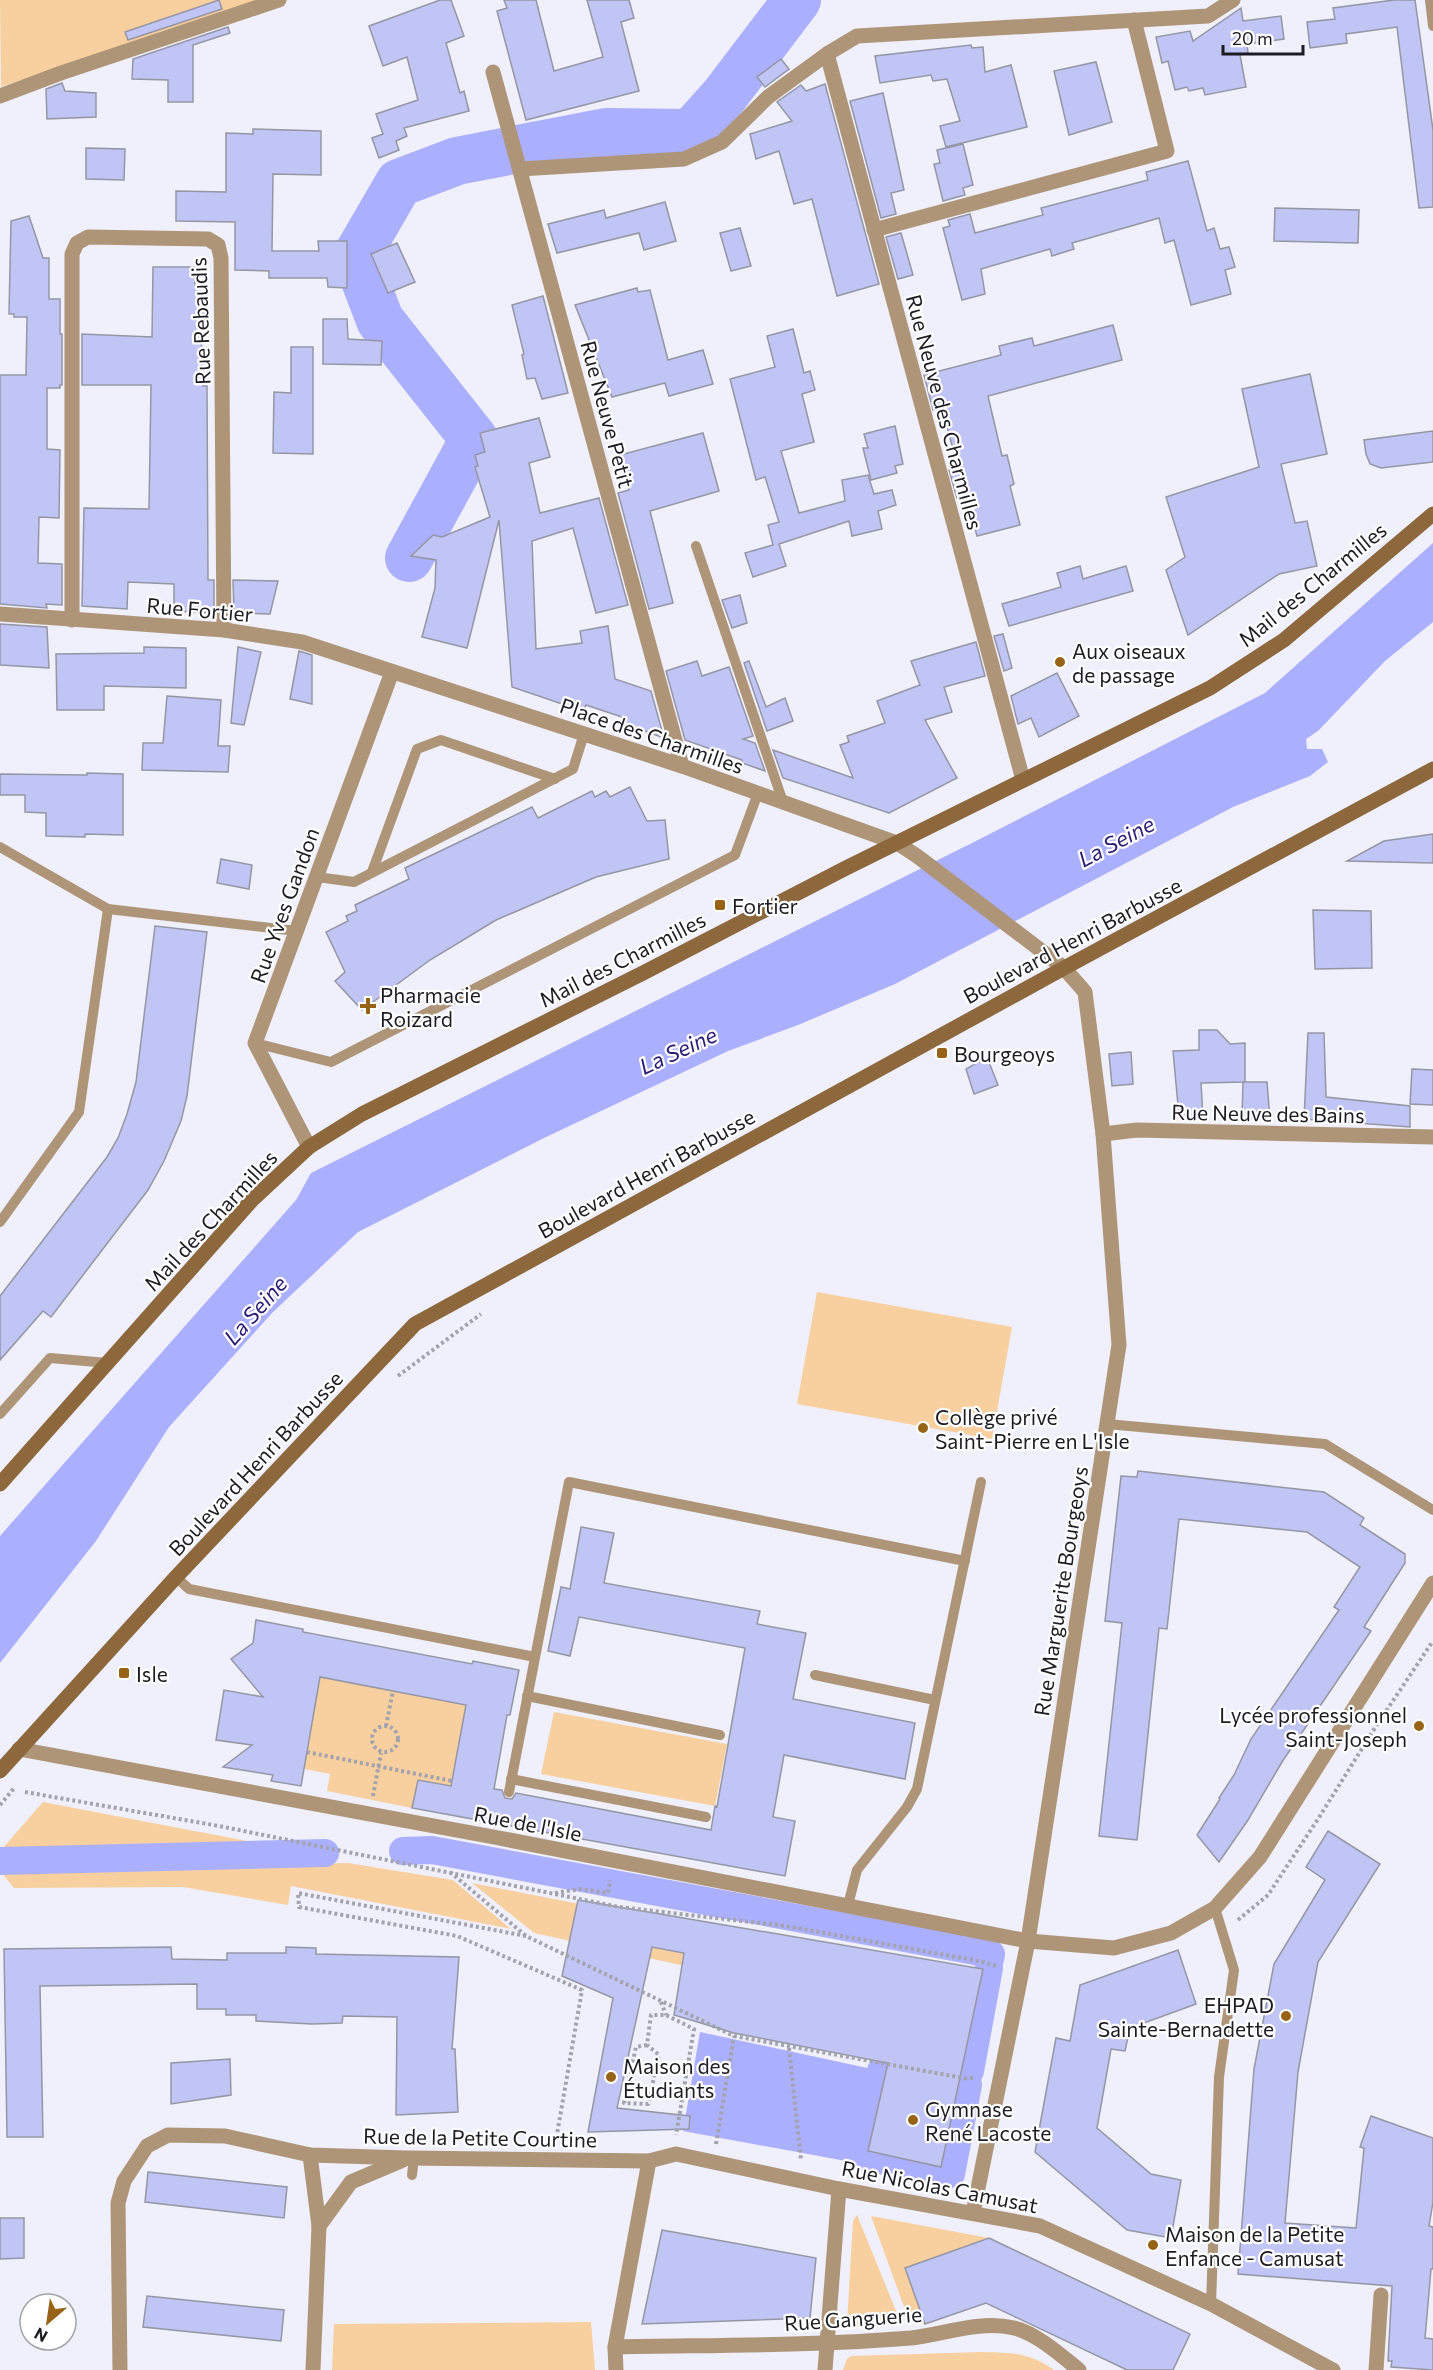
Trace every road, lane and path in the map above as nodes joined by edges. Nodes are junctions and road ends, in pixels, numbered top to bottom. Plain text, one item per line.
1 (279, 0) edge
2 (1233, 0) edge
3 (1430, 0) edge
4 (1134, 20) junction
5 (1433, 26) edge
6 (827, 54) junction
7 (493, 72) dead end
8 (0, 96) edge
9 (519, 166) junction
10 (874, 230) junction
11 (1433, 513) edge
12 (696, 546) dead end
13 (0, 614) edge
14 (72, 620) junction
15 (224, 630) junction
16 (392, 672) junction
17 (584, 734) junction
18 (682, 766) junction
19 (1433, 769) edge
20 (555, 779) junction
21 (1023, 780) junction
22 (758, 793) junction
23 (783, 802) junction
24 (897, 843) junction
25 (0, 847) edge
26 (932, 868) joint
27 (372, 872) junction
28 (317, 877) junction
29 (108, 909) junction
30 (297, 931) junction
31 (1064, 968) junction
32 (255, 1043) junction
33 (1103, 1134) junction
34 (1433, 1137) edge
35 (309, 1147) junction
36 (0, 1222) edge
37 (484, 1312) dead end
38 (108, 1363) junction
39 (390, 1382) dead end
40 (0, 1414) edge
41 (1107, 1424) junction
42 (981, 1482) dead end
43 (0, 1484) edge
44 (1433, 1510) edge
45 (964, 1561) junction
46 (176, 1577) junction
47 (1433, 1583) edge
48 (1433, 1641) edge
49 (535, 1657) junction
50 (815, 1675) dead end
51 (393, 1691) dead end
52 (527, 1696) junction
53 (935, 1700) junction
54 (386, 1726) junction
55 (720, 1735) dead end
56 (19, 1749) junction
57 (307, 1752) dead end
58 (381, 1752) junction
59 (45, 1753) junction
60 (379, 1767) junction
61 (0, 1770) edge
62 (511, 1779) junction
63 (452, 1781) dead end
64 (25, 1792) dead end
65 (509, 1792) dead end
66 (0, 1805) edge
67 (370, 1814) junction
68 (706, 1817) dead end
69 (450, 1872) junction
70 (611, 1876) dead end
71 (551, 1894) junction
72 (848, 1905) junction
73 (1215, 1908) junction
74 (1221, 1927) junction
75 (526, 1936) junction
76 (1028, 1941) junction
77 (997, 1966) dead end
78 (660, 2001) junction
79 (666, 2015) junction
80 (734, 2036) junction
81 (647, 2045) junction
82 (789, 2048) junction
83 (975, 2077) dead end
84 (675, 2138) dead end
85 (562, 2144) dead end
86 (716, 2145) dead end
87 (310, 2155) junction
88 (410, 2158) junction
89 (649, 2161) junction
90 (801, 2161) dead end
91 (412, 2175) dead end
92 (839, 2189) junction
93 (973, 2213) junction
94 (319, 2226) junction
95 (1380, 2295) dead end
96 (1211, 2304) junction
97 (826, 2342) junction
98 (615, 2347) junction
99 (120, 2370) edge
100 (313, 2370) edge
101 (616, 2370) edge
102 (825, 2370) edge
103 (1078, 2370) edge
104 (1333, 2370) edge
105 (1376, 2370) edge

1 - 8 street
2 - 4 street
3 - 5 lane
4 - 6 street
4 - 10 street
6 - 9 street
6 - 10 street, Rue Neuve des Charmilles
7 - 9 street, Rue Neuve Petit
9 - 18 street, Rue Neuve Petit
10 - 21 street, Rue Neuve des Charmilles
11 - 21 main road, Mail des Charmilles
12 - 23 lane
13 - 14 street, Rue Fortier
14 - 15 street, Rue Fortier
14 - 15 street, Rue Rebaudis
15 - 16 street, Rue Fortier
16 - 17 street, Place des Charmilles
16 - 28 street, Rue Yves Gandon
17 - 18 street, Place des Charmilles
17 - 20 lane
18 - 22 street, Place des Charmilles
19 - 31 main road, Boulevard Henri Barbusse
20 - 27 lane
20 - 27 lane
21 - 24 main road, Mail des Charmilles
22 - 23 street, Place des Charmilles
22 - 32 lane
23 - 24 street, Place des Charmilles
24 - 26 street, Place des Charmilles
24 - 35 main road, Mail des Charmilles
25 - 29 lane
26 - 31 street, Rue Marguerite Bourgeoys
27 - 28 lane
28 - 30 street, Rue Yves Gandon
29 - 30 lane
29 - 36 lane
30 - 32 street, Rue Yves Gandon
31 - 33 street, Rue Marguerite Bourgeoys
31 - 46 main road, Boulevard Henri Barbusse
32 - 35 street
33 - 34 street, Rue Neuve des Bains
33 - 41 street, Rue Marguerite Bourgeoys
35 - 38 main road, Mail des Charmilles
37 - 39 path
38 - 40 lane
38 - 43 main road, Mail des Charmilles
41 - 44 lane
41 - 76 street, Rue Marguerite Bourgeoys
42 - 45 lane
45 - 49 lane
45 - 53 lane
46 - 49 lane
46 - 56 main road, Boulevard Henri Barbusse
47 - 73 street, Rue de l'Isle
48 - 74 path
49 - 52 lane
50 - 53 lane
51 - 54 path
52 - 55 lane
52 - 62 lane
53 - 72 lane
54 - 58 path
54 - 58 path
56 - 59 street, Rue de l'Isle
56 - 61 main road, Boulevard Henri Barbusse
57 - 60 path
58 - 60 path
59 - 66 path
59 - 67 street, Rue de l'Isle
60 - 63 path
60 - 67 path
62 - 65 lane
62 - 68 lane
64 - 69 path
67 - 72 street, Rue de l'Isle
69 - 71 path
69 - 75 path
70 - 71 path
71 - 77 path
72 - 76 street, Rue de l'Isle
73 - 74 lane
73 - 76 street, Rue de l'Isle
74 - 96 lane
75 - 78 path
75 - 85 path
76 - 93 street, Rue Marguerite Bourgeoys
78 - 79 path
78 - 80 path
79 - 81 path
79 - 84 path
80 - 82 path
80 - 86 path
81 - 81 path
82 - 83 path
82 - 90 path
87 - 88 street, Rue de la Petite Courtine
87 - 94 street
87 - 99 street, Rue de la Petite Courtine
88 - 89 street, Rue de la Petite Courtine
88 - 91 lane
88 - 94 street
89 - 92 street, Rue Nicolas Camusat
89 - 98 street
92 - 93 street, Rue Nicolas Camusat
92 - 97 street
93 - 96 street, Rue Nicolas Camusat
94 - 100 street
95 - 105 street
96 - 104 street, Rue Nicolas Camusat
97 - 98 street, Rue Ganguerie
97 - 102 street
97 - 103 street, Rue Ganguerie
98 - 101 street

